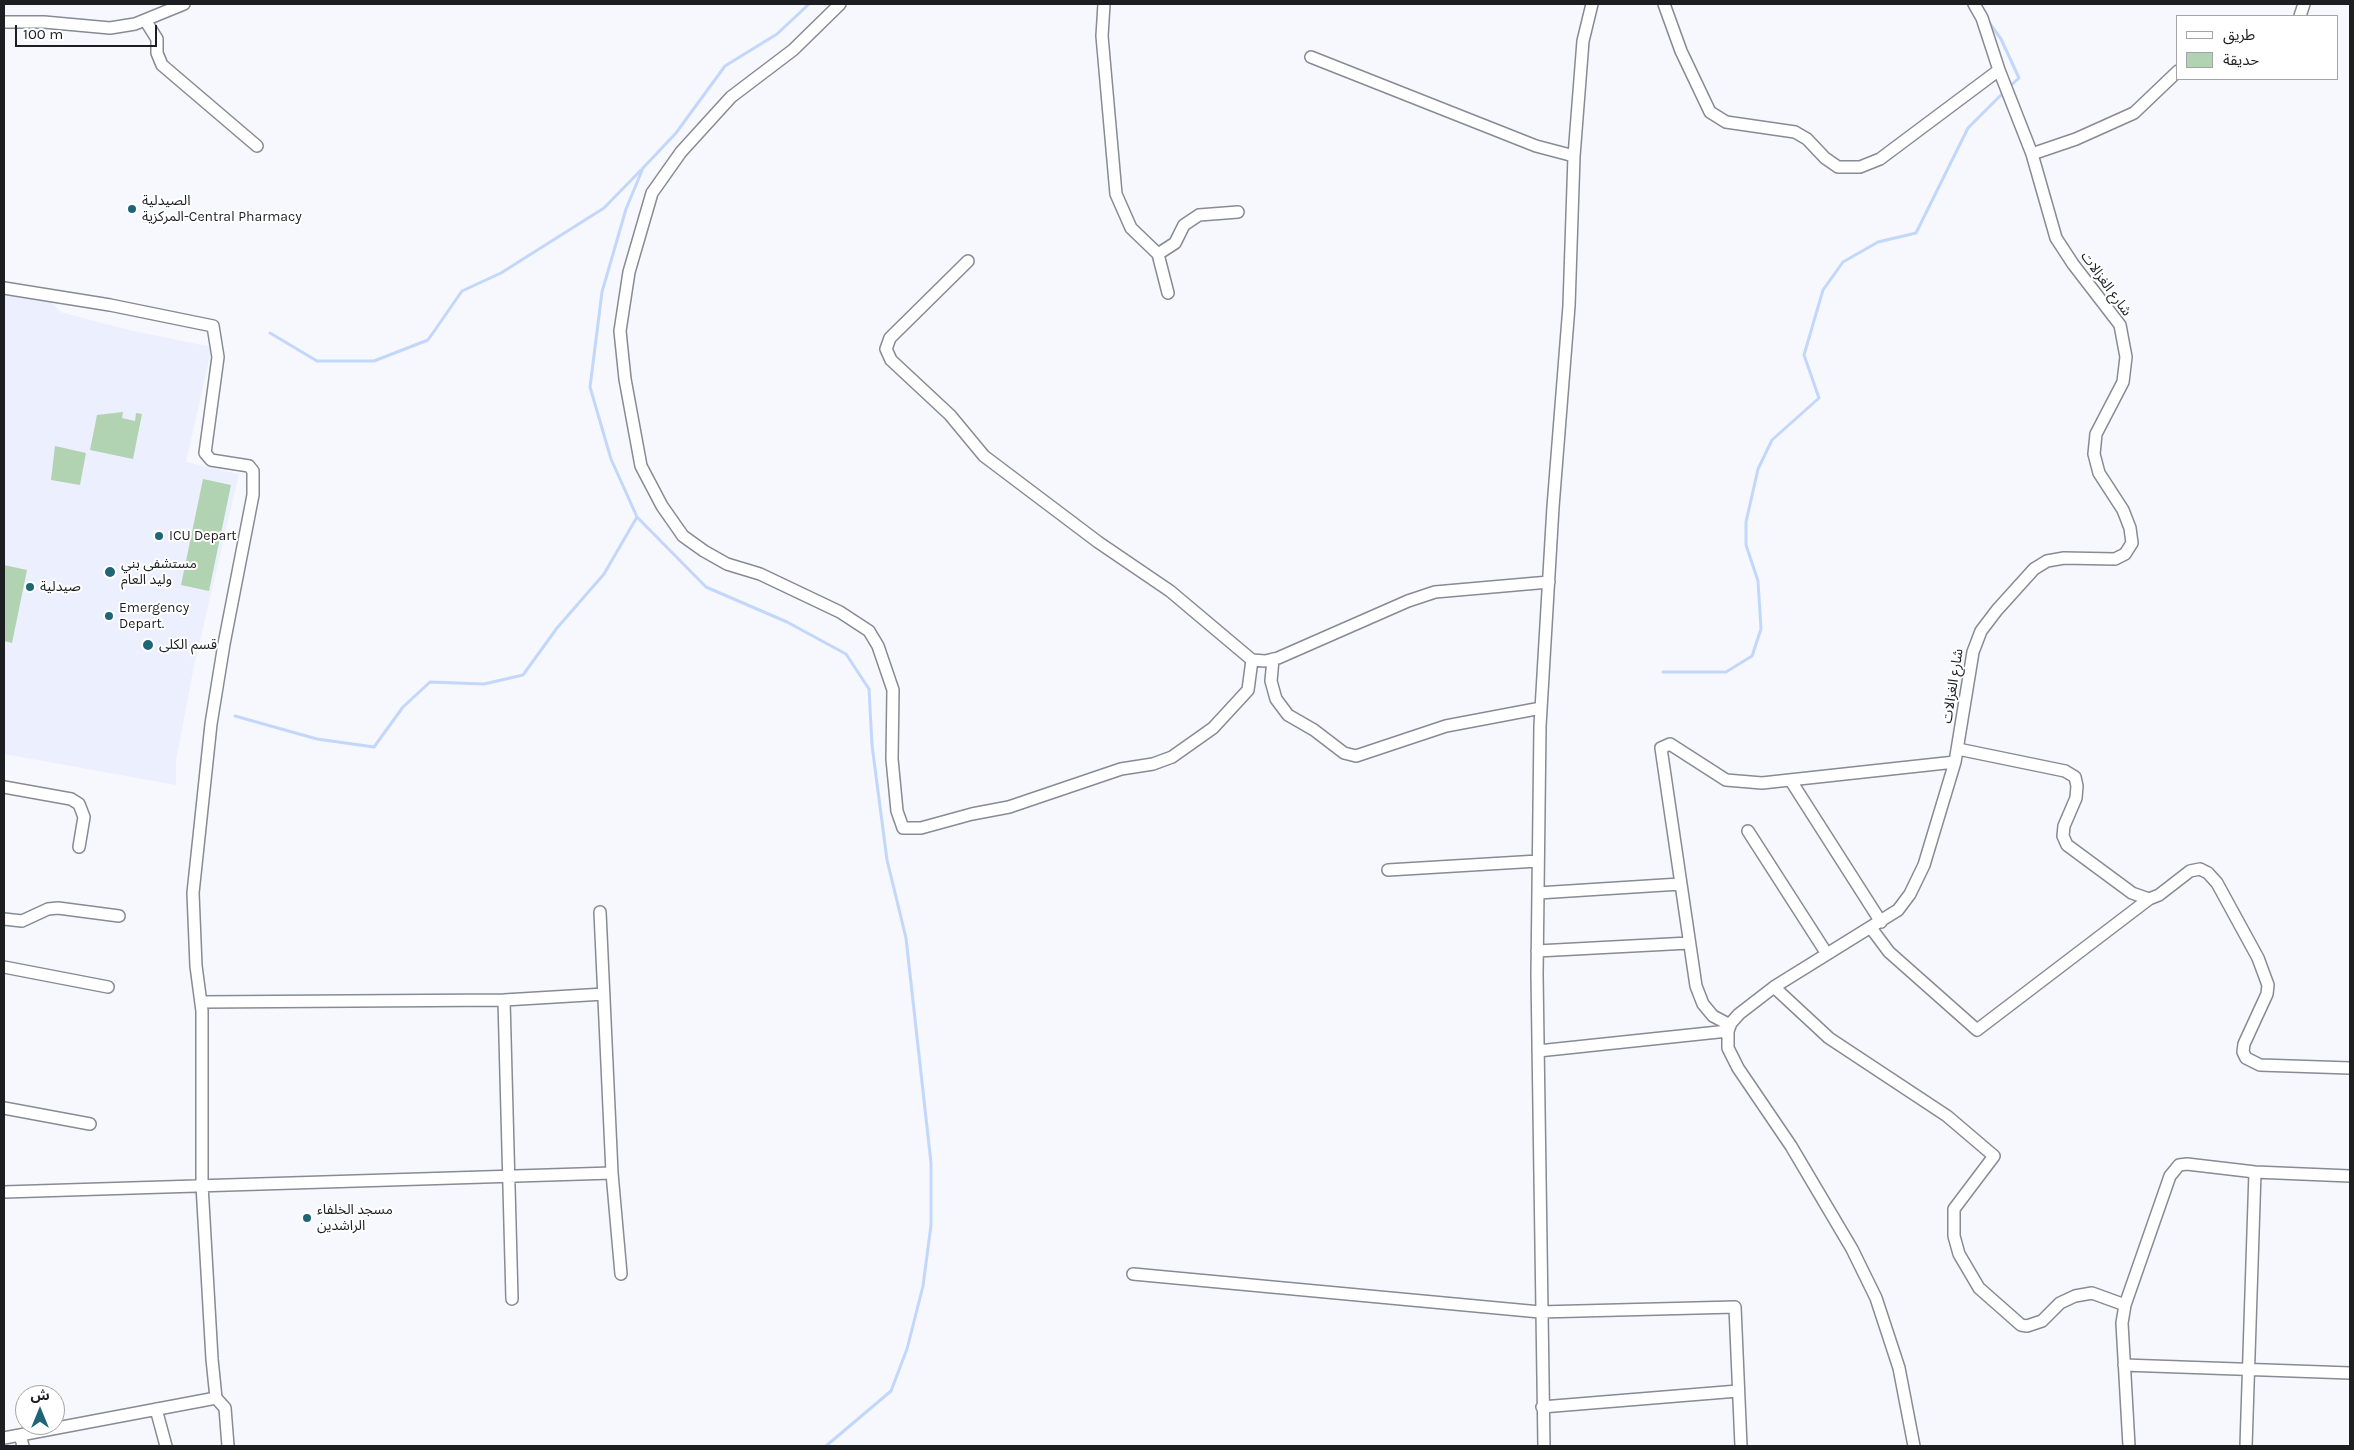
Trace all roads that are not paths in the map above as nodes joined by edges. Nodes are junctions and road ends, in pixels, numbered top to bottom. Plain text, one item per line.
1 (184, 4) edge
2 (840, 4) edge
3 (1104, 4) edge
4 (1592, 4) edge
5 (1664, 4) edge
6 (1974, 4) edge
7 (145, 20) junction
8 (4, 22) edge
9 (1311, 57) dead end
10 (1999, 70) junction
11 (2176, 73) edge
12 (257, 146) dead end
13 (2032, 154) junction
14 (1574, 156) junction
15 (1238, 212) dead end
16 (1158, 254) junction
17 (968, 262) dead end
18 (4, 288) edge
19 (1168, 293) dead end
20 (1549, 582) junction
21 (1272, 659) junction
22 (1252, 660) junction
23 (1542, 708) junction
24 (1958, 748) junction
25 (1955, 762) junction
26 (1791, 781) junction
27 (4, 787) edge
28 (1748, 831) dead end
29 (79, 847) dead end
30 (1538, 860) junction
31 (1388, 870) dead end
32 (1680, 884) junction
33 (1538, 893) junction
34 (2149, 899) junction
35 (600, 912) dead end
36 (119, 916) dead end
37 (4, 919) edge
38 (1876, 925) junction
39 (1689, 943) junction
40 (1537, 951) junction
41 (1827, 954) junction
42 (4, 967) edge
43 (1774, 987) junction
44 (108, 988) dead end
45 (604, 994) junction
46 (504, 1000) junction
47 (201, 1002) junction
48 (1729, 1028) junction
49 (1538, 1051) junction
50 (2350, 1068) edge
51 (4, 1108) edge
52 (90, 1124) dead end
53 (2255, 1172) junction
54 (612, 1173) junction
55 (508, 1175) junction
56 (2350, 1176) edge
57 (202, 1185) junction
58 (4, 1192) edge
59 (620, 1274) dead end
60 (1133, 1274) dead end
61 (512, 1299) dead end
62 (2125, 1305) junction
63 (1540, 1312) junction
64 (2124, 1365) junction
65 (2249, 1369) junction
66 (2350, 1373) edge
67 (1738, 1391) junction
68 (216, 1398) junction
69 (1542, 1407) junction
70 (156, 1409) junction
71 (4, 1438) edge
72 (21, 1441) edge
73 (166, 1446) edge
74 (228, 1446) edge
75 (1544, 1446) edge
76 (1741, 1446) edge
77 (1914, 1446) edge
78 (2129, 1446) edge
79 (2246, 1446) edge

1 - 7 street
2 - 22 street
3 - 16 street
4 - 14 street
5 - 10 street
6 - 10 street, شارع الغزالات
7 - 8 street
7 - 12 street
9 - 14 street
10 - 13 street, شارع الغزالات
11 - 13 street
13 - 24 street, شارع الغزالات
14 - 20 street
15 - 16 street
16 - 19 street
17 - 22 street
18 - 47 street
20 - 21 street
20 - 23 street
21 - 22 street
21 - 23 street
23 - 30 street
24 - 25 street
24 - 34 street
25 - 26 street
25 - 38 street
26 - 32 street
26 - 38 street
27 - 29 street
28 - 41 street
30 - 31 street
30 - 33 street
32 - 33 street
32 - 39 street
33 - 40 street
34 - 38 street
34 - 50 street
35 - 45 street
36 - 37 street
38 - 41 street
39 - 40 street
39 - 48 street
40 - 49 street
41 - 43 street
42 - 44 street
43 - 48 street
43 - 62 street
45 - 46 street
45 - 54 street
46 - 47 street
46 - 55 street
47 - 57 street
48 - 49 street
48 - 77 street
49 - 63 street
51 - 52 street
53 - 56 street
53 - 62 street
53 - 65 street
54 - 55 street
54 - 59 street
55 - 57 street
55 - 61 street
57 - 58 street
57 - 68 street
60 - 63 street
62 - 64 street
63 - 67 street
63 - 69 street
64 - 65 street
64 - 78 street
65 - 66 street
65 - 79 street
67 - 69 street
67 - 76 street
68 - 70 street
68 - 74 street
69 - 75 street
70 - 72 street
70 - 73 street
71 - 72 street

